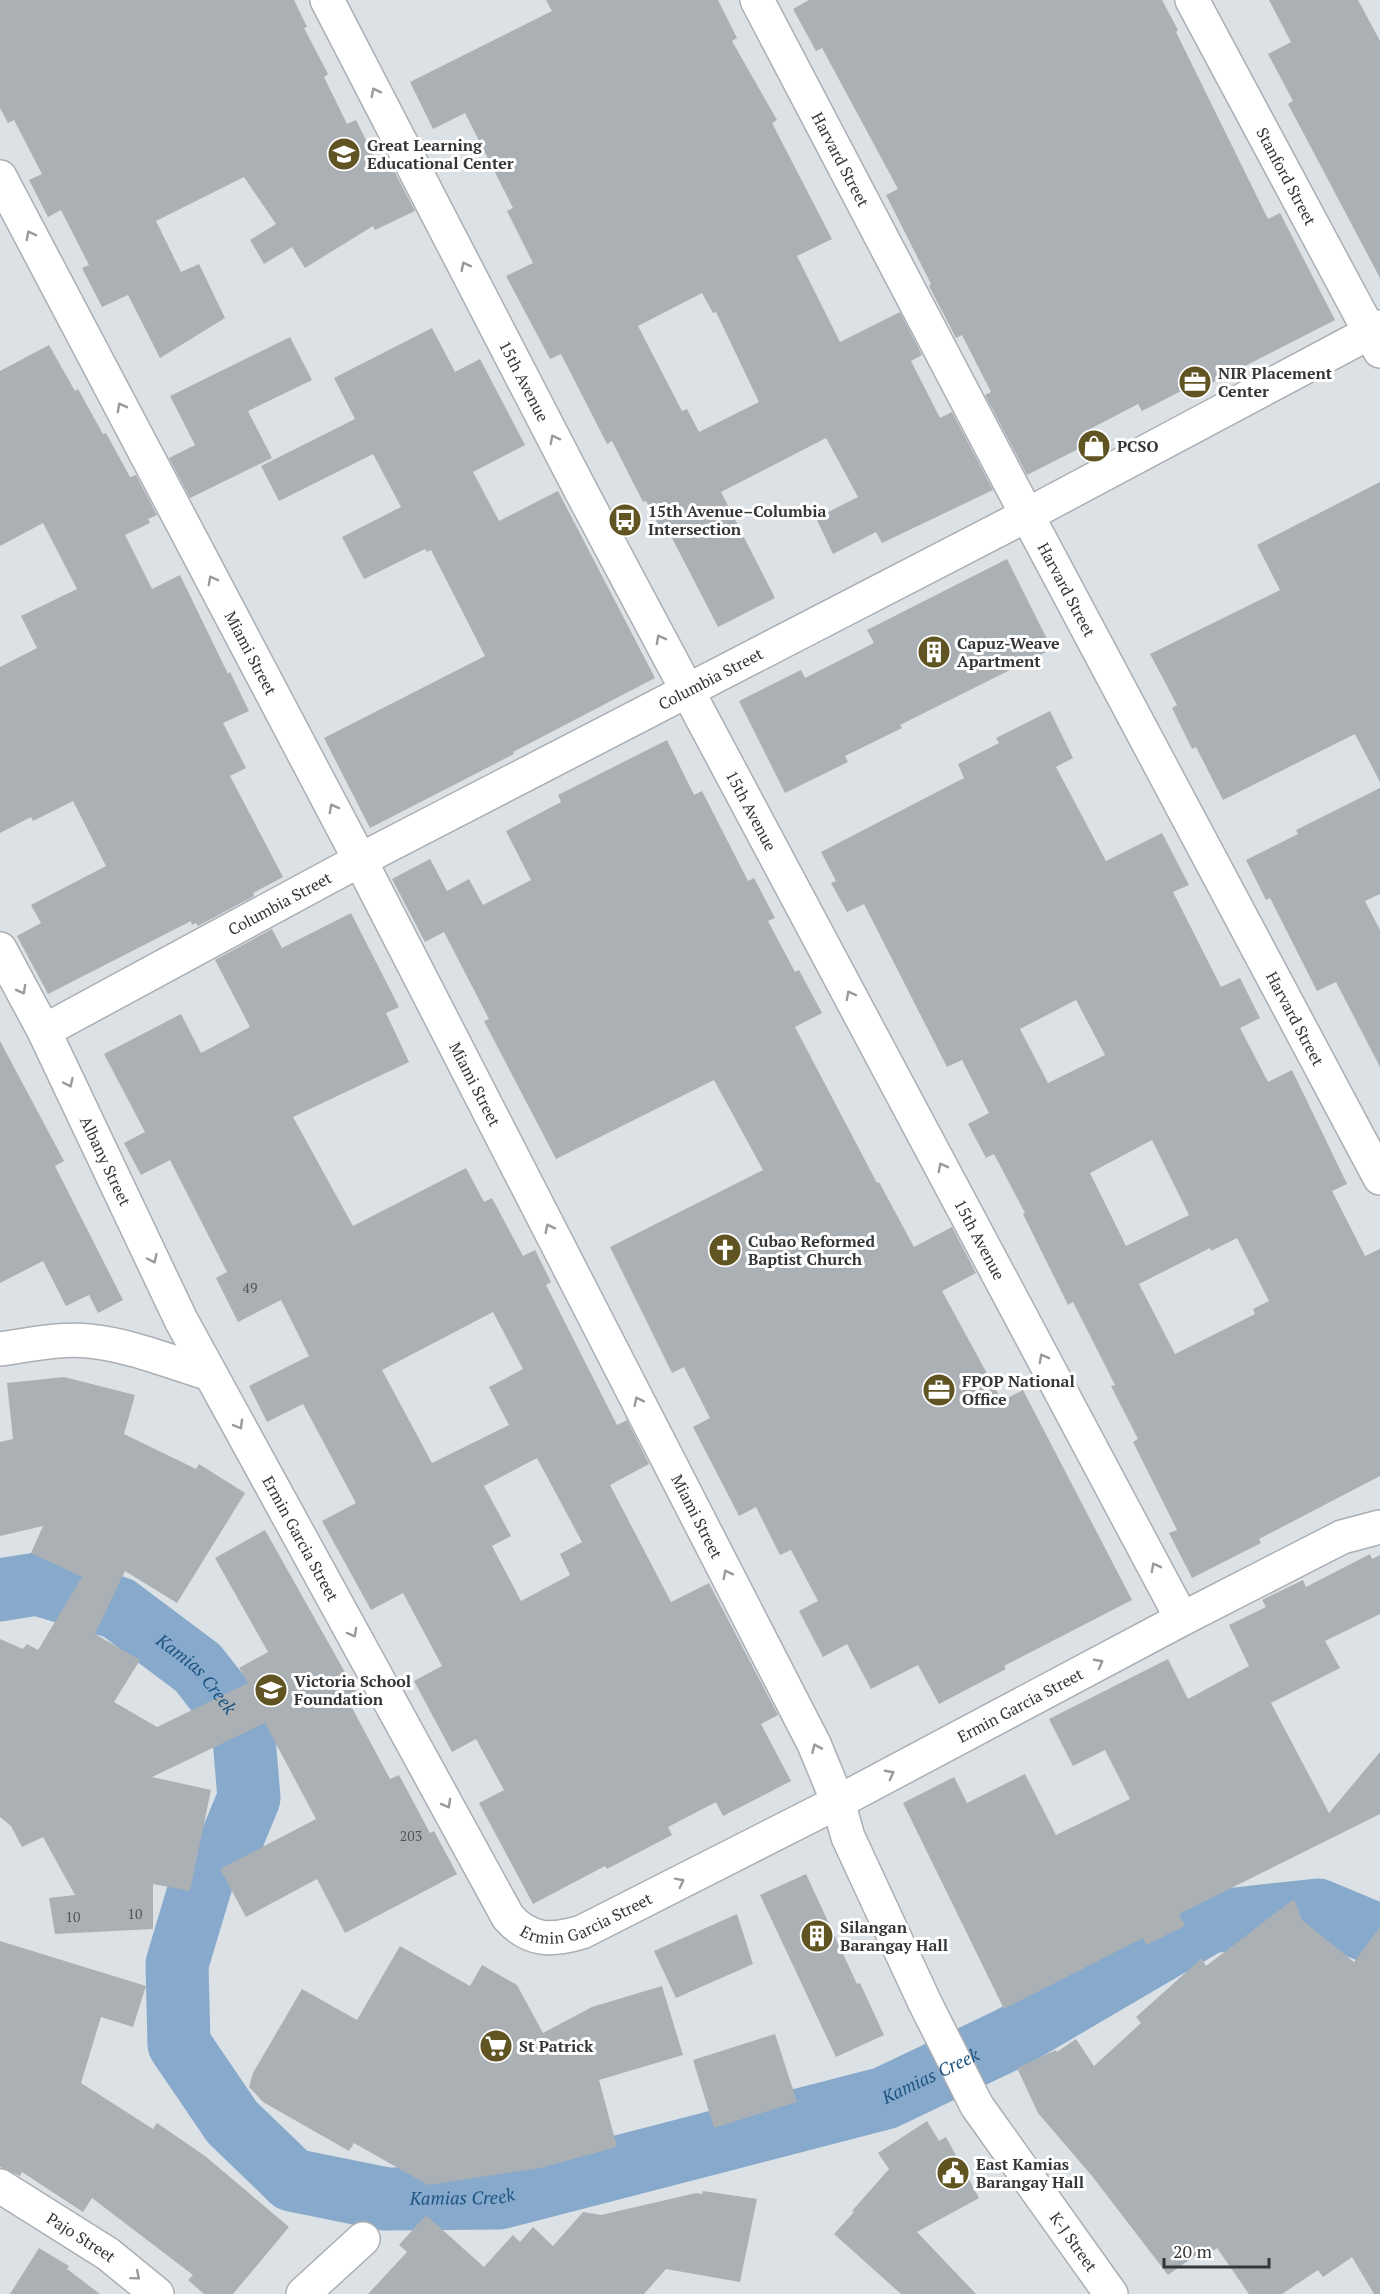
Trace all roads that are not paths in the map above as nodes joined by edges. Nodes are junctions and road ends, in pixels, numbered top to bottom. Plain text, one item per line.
1 (327, 0) edge
2 (758, 0) edge
3 (1192, 0) edge
4 (0, 177) edge
5 (1377, 337) edge
6 (1027, 515) junction
7 (688, 691) junction
8 (360, 860) junction
9 (0, 949) edge
10 (44, 1030) junction
11 (1380, 1178) edge
12 (0, 1349) edge
13 (210, 1374) junction
14 (1380, 1527) edge
15 (1182, 1619) junction
16 (838, 1802) junction
17 (925, 2003) joint
18 (0, 2186) edge
19 (363, 2239) dead end
20 (157, 2294) edge
21 (303, 2294) edge
22 (1111, 2294) edge

7 -> 1 street, 15th Avenue
2 - 6 street, Harvard Street
3 - 5 street, Stanford Street
8 -> 4 street, Miami Street
5 - 6 street, Columbia Street
6 - 7 street, Columbia Street
6 - 11 street, Harvard Street
7 - 8 street, Columbia Street
15 -> 7 street, 15th Avenue
8 - 10 street, Columbia Street
16 -> 8 street, Miami Street
9 -> 10 street, Albany Street
10 -> 13 street, Albany Street
12 - 13 street
13 -> 16 street, Ermin Garcia Street
14 - 15 street, Ermin Garcia Street
16 -> 15 street, Ermin Garcia Street
16 - 17 street, Miami Street
17 - 22 street, K-J Street
18 -> 20 street, Pajo Street
19 - 21 street

